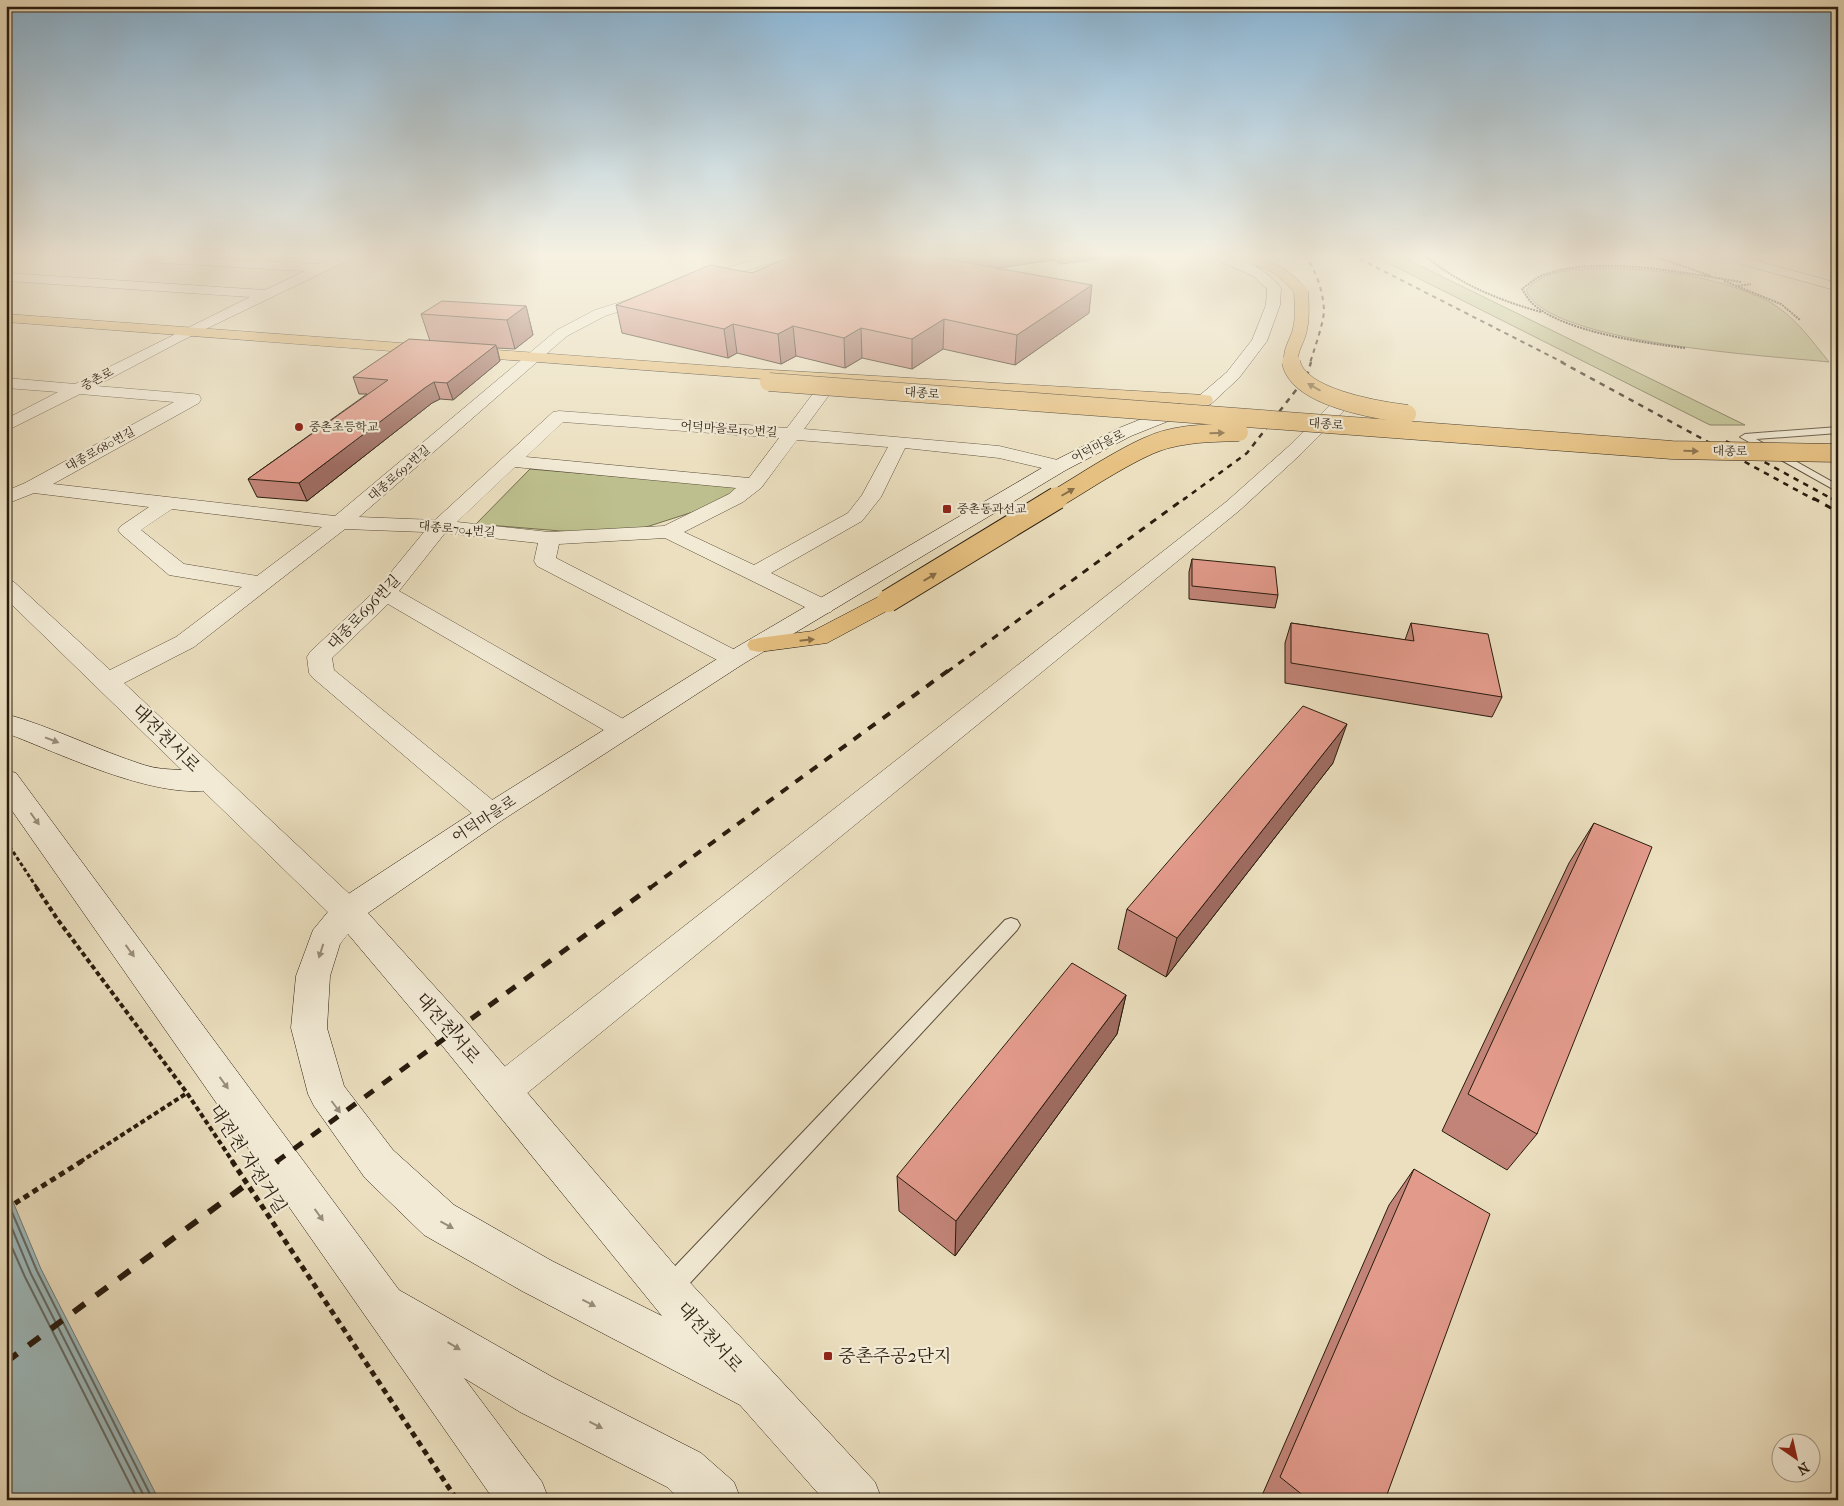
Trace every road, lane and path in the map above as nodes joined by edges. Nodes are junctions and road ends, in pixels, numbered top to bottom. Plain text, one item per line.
1 (29, 325) edge
2 (87, 325) edge
3 (202, 325) edge
4 (575, 325) edge
5 (1265, 325) edge
6 (1300, 325) edge
7 (1580, 325) edge
8 (184, 334) junction
9 (1685, 348) dead end
10 (530, 360) junction
11 (751, 377) junction
12 (6, 383) edge
13 (77, 389) junction
14 (824, 391) junction
15 (1205, 400) junction
16 (1340, 405) dead end
17 (559, 416) joint
18 (1163, 418) junction
19 (6, 426) edge
20 (1464, 430) junction
21 (1838, 430) edge
22 (794, 433) junction
23 (1838, 438) edge
24 (899, 442) junction
25 (1838, 453) edge
26 (510, 461) junction
27 (1059, 466) junction
28 (754, 484) junction
29 (32, 487) junction
30 (1838, 489) edge
31 (6, 498) edge
32 (170, 502) junction
33 (340, 523) junction
34 (440, 526) junction
35 (668, 532) junction
36 (549, 538) junction
37 (754, 574) junction
38 (260, 584) junction
39 (6, 587) edge
40 (386, 593) junction
41 (823, 607) junction
42 (759, 645) junction
43 (734, 659) junction
44 (109, 681) junction
45 (6, 723) edge
46 (623, 730) junction
47 (6, 780) edge
48 (210, 781) junction
49 (492, 814) junction
50 (6, 841) edge
51 (347, 910) junction
52 (1011, 925) dead end
53 (502, 1091) junction
54 (188, 1093) junction
55 (6, 1209) edge
56 (668, 1290) junction
57 (382, 1303) junction
58 (758, 1390) junction
59 (457, 1500) edge
60 (524, 1500) edge
61 (716, 1500) edge
62 (857, 1500) edge

1 - 8 main road, 대종로
2 - 8 main road, 대종로
3 - 8 street, 중촌로
4 - 10 street, 대종로692번길
5 - 15 street, 어덕마을로
20 -> 6 main road, bridge
7 - 9 path
8 - 10 main road, 대종로
8 - 13 street, 중촌로
10 - 11 main road, 대종로
10 - 33 street, 대종로692번길
11 - 14 main road
11 - 15 main road
11 - 20 main road, 대종로, bridge
12 - 13 street
13 - 19 street, 중촌로
13 - 29 street, 대종로680번길
14 - 18 main road
14 - 22 street, 대종로704번길
15 - 18 street, 어덕마을로
16 - 53 street
17 - 22 street, 어덕마을로150번길
17 - 26 street, 대종로696번길
18 - 27 street, 어덕마을로
20 - 23 main road, 대종로
20 -> 25 main road, 대종로, bridge
42 -> 20 main road, bridge
21 - 30 lane
22 - 24 street, 어덕마을로150번길
22 - 28 street, 대종로704번길
24 - 27 street, 어덕마을로150번길
24 - 37 street
26 - 28 street
26 - 34 street, 대종로696번길
27 - 41 street, 어덕마을로
28 - 35 street, 대종로704번길
29 - 31 street, 대종로680번길
29 - 32 street, 대종로704번길
32 - 33 street, 대종로704번길
32 - 38 street
33 - 34 street, 대종로704번길
33 - 38 street, 대종로692번길
34 - 36 street, 대종로704번길
34 - 40 street, 대종로696번길
35 - 36 street, 대종로704번길
35 - 37 street
36 - 43 street
37 - 41 street
38 - 44 street, 대종로692번길
39 - 44 street, 대전천서로
40 - 46 street
40 - 49 street, 대종로696번길
41 - 42 street, 어덕마을로
42 - 43 street, 어덕마을로
43 - 46 street, 어덕마을로
44 - 48 street, 대전천서로
45 -> 48 street
46 - 49 street, 어덕마을로
47 -> 57 street
48 - 51 street, 대전천서로
49 - 51 street, 어덕마을로
50 - 54 path, 대전천 자전거길
51 - 53 street, 대전천서로
51 -> 58 street, 어덕마을로
52 - 56 lane
53 - 56 street, 대전천서로
54 - 55 path
54 - 59 path, 대전천 자전거길
56 - 58 street, 대전천서로
57 - 60 street
57 -> 61 street
58 - 62 street, 대전천서로

